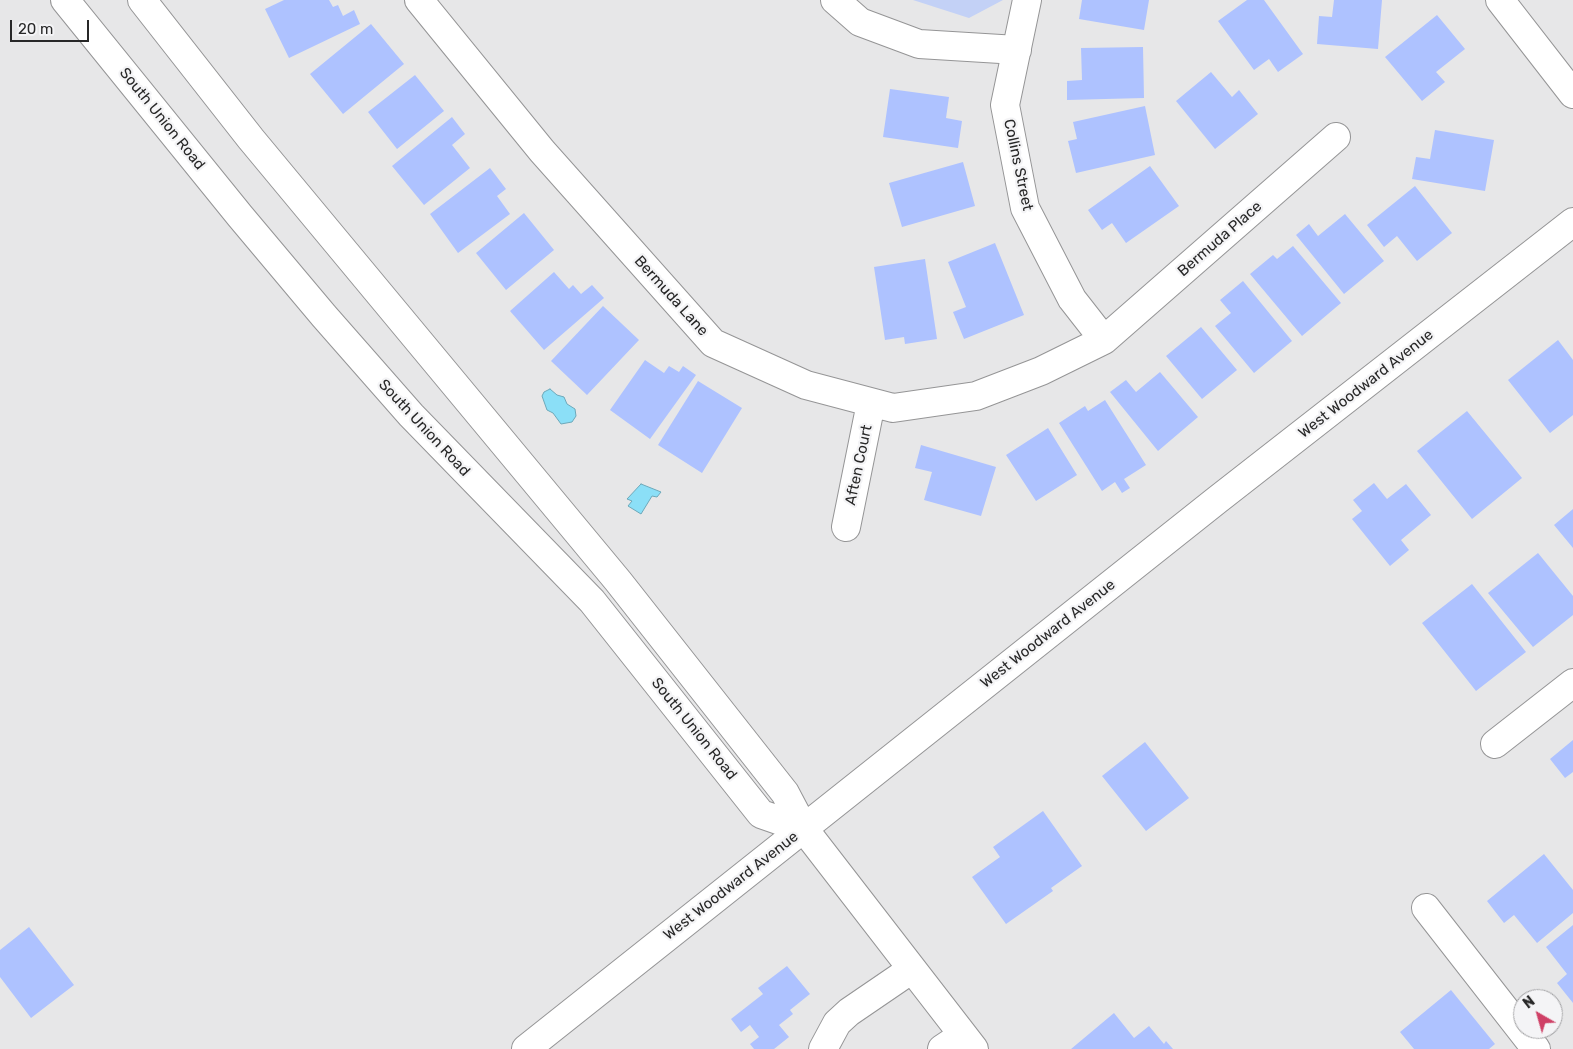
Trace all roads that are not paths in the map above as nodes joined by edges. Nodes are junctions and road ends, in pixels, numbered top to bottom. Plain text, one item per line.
1 (66, 0) edge
2 (142, 0) edge
3 (419, 0) edge
4 (835, 0) edge
5 (1027, 0) edge
6 (1500, 0) edge
7 (1016, 50) junction
8 (1573, 94) edge
9 (1336, 137) dead end
10 (1573, 222) edge
11 (1104, 340) junction
12 (872, 402) junction
13 (846, 527) dead end
14 (1573, 683) edge
15 (1495, 744) dead end
16 (804, 829) junction
17 (1426, 908) dead end
18 (912, 969) junction
19 (960, 1044) edge
20 (526, 1049) edge
21 (823, 1049) edge
22 (1536, 1049) edge

1 - 16 street, South Union Road
2 - 16 street, South Union Road
3 - 12 street, Bermuda Lane
4 - 7 street
5 - 7 street, Collins Street
6 - 8 street
7 - 11 street, Collins Street
9 - 11 street, Bermuda Place
10 - 16 street, West Woodward Avenue
11 - 12 street, Bermuda Lane
12 - 13 street, Aften Court
14 - 15 street
16 - 18 street, South Union Road
16 - 20 street, West Woodward Avenue
17 - 22 street
18 - 19 street, South Union Road
18 - 21 street

